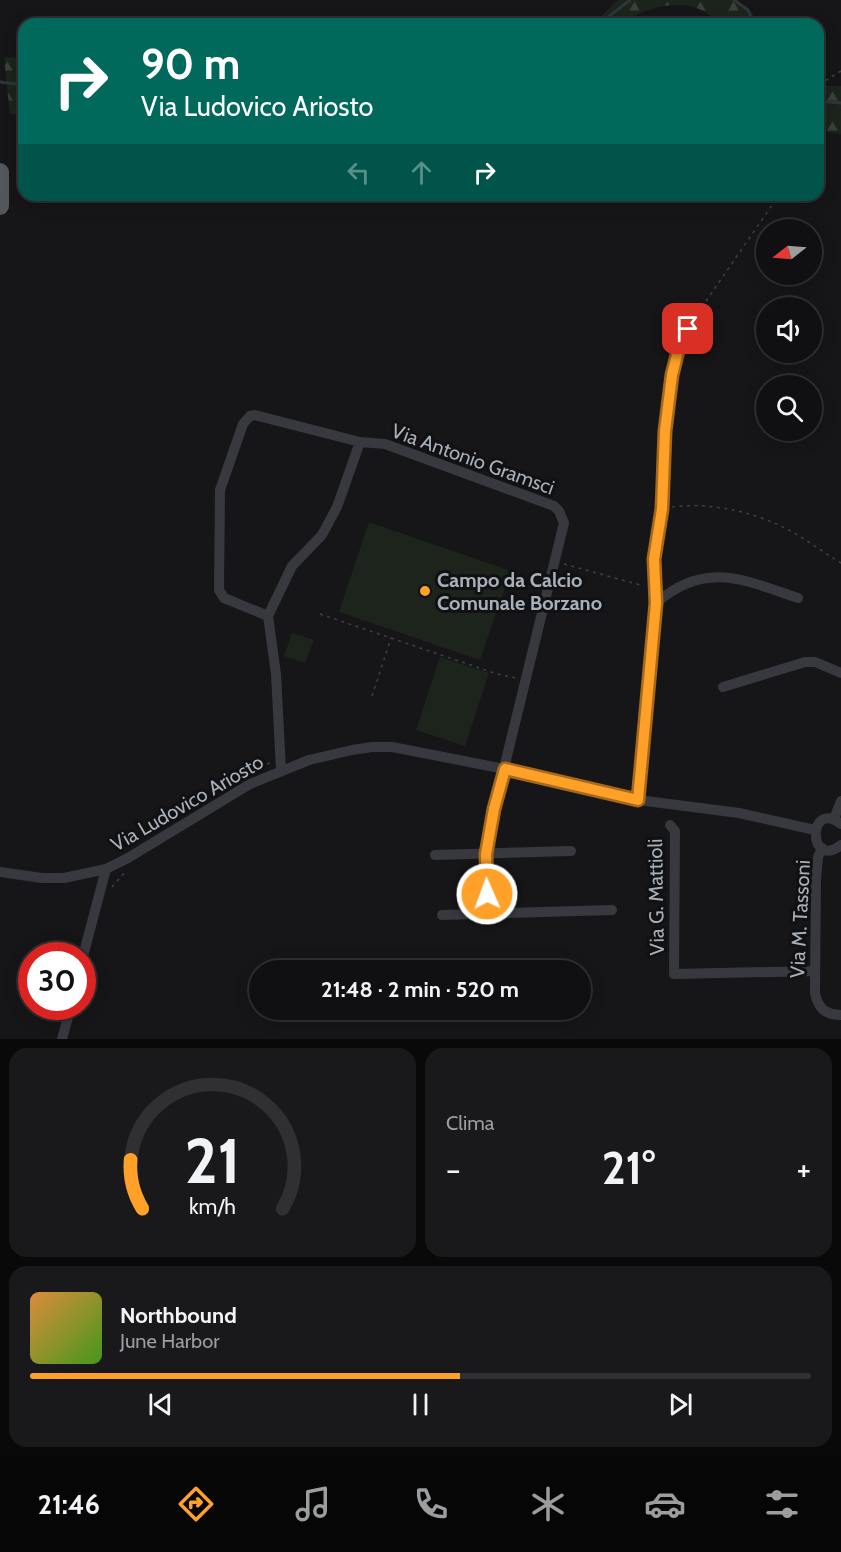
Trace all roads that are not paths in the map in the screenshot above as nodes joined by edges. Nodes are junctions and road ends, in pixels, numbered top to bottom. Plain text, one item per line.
1 (0, 172) edge
2 (0, 206) edge
3 (700, 310) road end
4 (360, 442) junction
5 (798, 598) dead end
6 (656, 603) junction
7 (268, 616) junction
8 (841, 673) edge
9 (723, 687) dead end
10 (505, 769) junction
11 (281, 770) junction
12 (638, 800) junction
13 (841, 801) edge
14 (838, 821) edge
15 (670, 825) dead end
16 (815, 830) junction
17 (841, 845) edge
18 (822, 848) junction
19 (571, 851) dead end
20 (486, 854) junction
21 (435, 855) dead end
22 (106, 869) junction
23 (0, 872) edge
24 (612, 910) dead end
25 (488, 914) junction
26 (442, 915) dead end
27 (89, 942) edge
28 (815, 971) junction
29 (841, 1015) edge
30 (67, 1020) edge
31 (62, 1039) edge

1 - 2 main road
3 - 6 street
4 - 7 street, Via Antonio Gramsci
4 - 7 street, Via Antonio Gramsci
4 - 10 street, Via Antonio Gramsci
5 - 6 street
6 - 12 street
7 - 11 street
8 - 9 street
10 - 11 street, Via Ludovico Ariosto
10 - 12 street, Via Ludovico Ariosto
10 - 20 street, Via Antonio Gramsci
11 - 22 street, Via Ludovico Ariosto
12 - 16 street, Via Ludovico Ariosto
13 - 14 street
14 - 16 street
15 - 28 street, Via G. Mattioli
16 - 18 street
17 - 18 street
18 - 28 street, Via M. Tassoni
19 - 20 street
20 - 21 street
20 - 25 street, Via Antonio Gramsci
22 - 23 street, Via Ludovico Ariosto
22 - 27 street, Via Ludovico Ariosto
24 - 25 street
25 - 26 street
28 - 29 street, Via M. Tassoni
30 - 31 street

